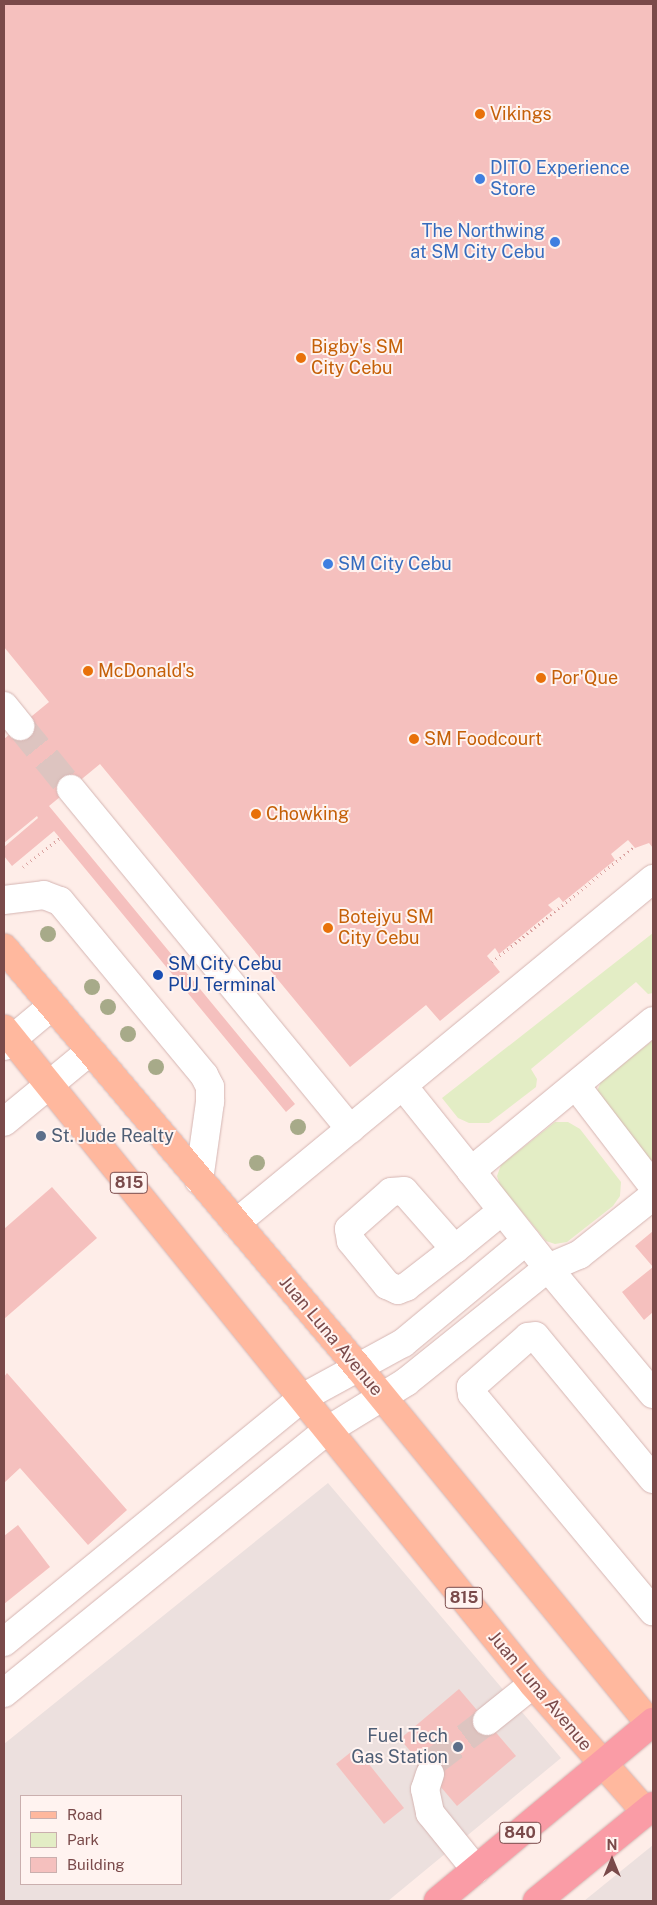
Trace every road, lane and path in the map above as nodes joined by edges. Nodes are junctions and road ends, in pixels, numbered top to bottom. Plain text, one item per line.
1 (71, 788) tunnel mouth
2 (60, 838) dead end
3 (634, 847) dead end
4 (18, 870) dead end
5 (653, 879) edge
6 (4, 900) edge
7 (4, 948) edge
8 (492, 962) dead end
9 (52, 1006) junction
10 (653, 1021) edge
11 (6, 1038) edge
12 (90, 1051) junction
13 (49, 1085) junction
14 (403, 1086) junction
15 (577, 1087) junction
16 (4, 1122) edge
17 (350, 1129) junction
18 (471, 1171) junction
19 (199, 1180) junction
20 (653, 1186) edge
21 (653, 1196) edge
22 (502, 1211) junction
23 (236, 1223) junction
24 (526, 1241) junction
25 (455, 1249) dead end
26 (548, 1268) junction
27 (358, 1367) junction
28 (653, 1394) edge
29 (382, 1396) junction
30 (302, 1398) junction
31 (328, 1430) junction
32 (653, 1479) edge
33 (653, 1611) edge
34 (4, 1642) edge
35 (534, 1684) junction
36 (4, 1693) edge
37 (487, 1721) tunnel mouth
38 (652, 1724) edge
39 (603, 1766) junction
40 (430, 1774) tunnel mouth
41 (651, 1813) edge
42 (476, 1870) junction
43 (438, 1901) edge
44 (537, 1901) edge

1 - 17 street
2 - 4 path
3 - 8 path
5 - 14 street
6 - 19 street
7 - 9 main road, Juan Luna Avenue
9 - 11 street
9 - 12 main road, Juan Luna Avenue
10 - 15 street
11 - 13 main road, Juan Luna Avenue / 815
12 - 13 street
12 - 19 main road, Juan Luna Avenue
13 - 16 street
13 - 30 main road, Juan Luna Avenue / 815
14 - 17 street
14 - 18 street
15 - 18 street
15 - 20 street
17 - 23 street
18 - 22 street
19 - 23 main road, Juan Luna Avenue
21 - 26 street
22 - 24 street
22 - 25 street
23 - 27 main road, Juan Luna Avenue
24 - 26 street
24 - 27 street
26 - 28 street
26 - 29 street
27 - 29 main road, Juan Luna Avenue
27 - 30 street
29 - 31 street
29 - 38 main road, Juan Luna Avenue
30 - 31 main road, Juan Luna Avenue / 815
30 - 34 street
31 - 35 main road, Juan Luna Avenue / 815
31 - 36 street
32 - 33 street
35 - 37 street
35 - 39 main road, Juan Luna Avenue / 815
38 - 39 highway, 840
39 - 41 main road, Juan Luna Avenue / 815
39 - 42 highway, 840
40 - 42 street
41 - 44 highway
42 - 43 highway, 840

